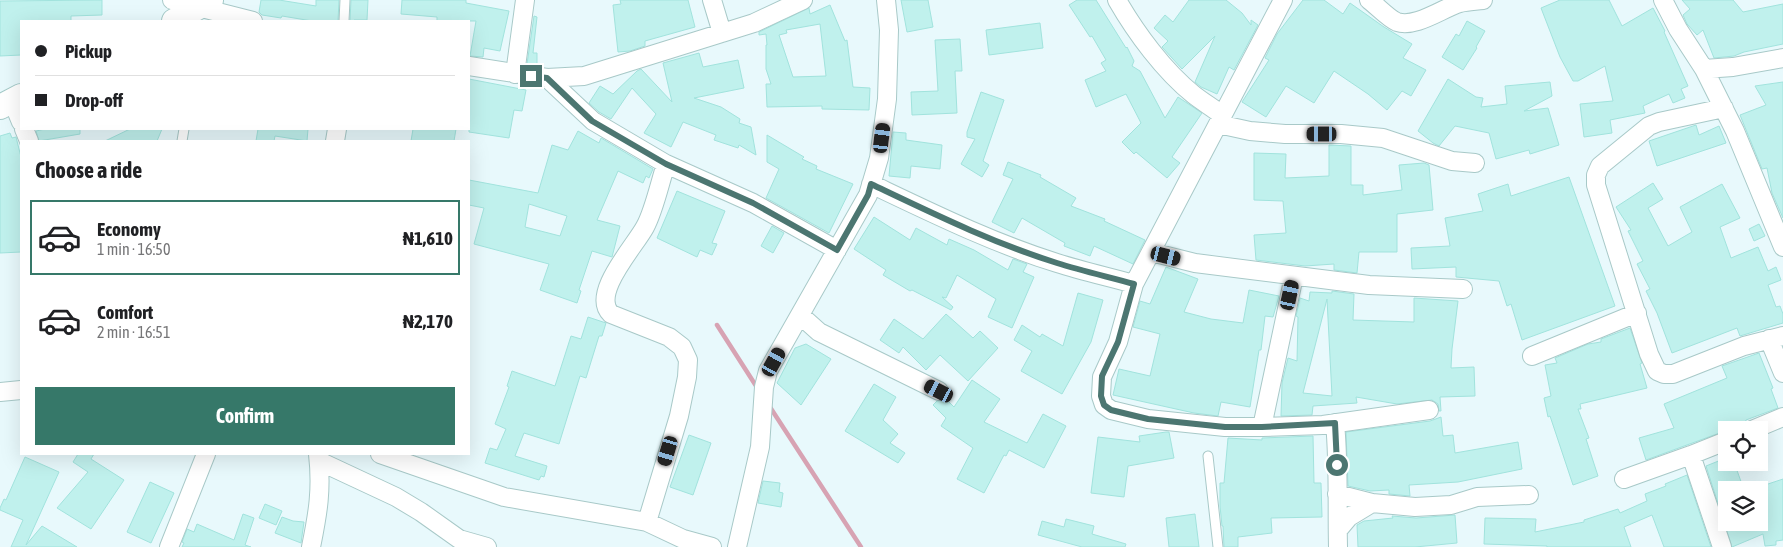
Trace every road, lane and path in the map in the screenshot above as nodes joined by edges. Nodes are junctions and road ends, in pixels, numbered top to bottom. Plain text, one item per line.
1 (172, 0) edge
2 (345, 0) edge
3 (525, 0) edge
4 (712, 0) edge
5 (803, 0) edge
6 (886, 0) edge
7 (1117, 0) edge
8 (1283, 0) edge
9 (1369, 0) edge
10 (1483, 0) edge
11 (1663, 0) edge
12 (204, 4) edge
13 (176, 20) edge
14 (250, 20) edge
15 (344, 20) edge
16 (722, 32) junction
17 (1783, 58) edge
18 (470, 66) edge
19 (1704, 69) junction
20 (515, 74) junction
21 (547, 78) junction
22 (11, 101) edge
23 (1724, 108) junction
24 (1220, 119) junction
25 (20, 120) edge
26 (1475, 163) dead end
27 (666, 164) junction
28 (871, 184) junction
29 (1783, 247) edge
30 (837, 250) junction
31 (1151, 252) junction
32 (1294, 276) junction
33 (1134, 284) junction
34 (1463, 289) dead end
35 (1636, 313) junction
36 (800, 316) junction
37 (1776, 338) edge
38 (1532, 356) dead end
39 (1783, 373) edge
40 (20, 390) edge
41 (939, 391) dead end
42 (0, 392) edge
43 (1429, 410) dead end
44 (1783, 418) edge
45 (1335, 423) junction
46 (1768, 424) edge
47 (1262, 427) junction
48 (1718, 444) edge
49 (206, 455) edge
50 (383, 455) edge
51 (1691, 455) junction
52 (1208, 456) dead end
53 (318, 457) edge
54 (1624, 478) dead end
55 (1337, 494) junction
56 (1529, 495) dead end
57 (1372, 503) junction
58 (647, 522) junction
59 (1338, 538) edge
60 (169, 547) edge
61 (311, 547) edge
62 (487, 547) edge
63 (712, 547) edge
64 (737, 547) edge
65 (1218, 547) edge
66 (1722, 547) edge

1 - 12 street
2 - 15 lane
3 - 20 street
4 - 16 street
5 - 16 street
6 - 28 street
7 - 24 street
8 - 24 street
9 - 10 street
11 - 19 street
12 - 13 main road
12 - 14 street
16 - 21 street
17 - 19 street
18 - 20 street
19 - 23 street
20 - 21 street
21 - 27 street
22 - 25 street
23 - 29 street
23 - 35 street
24 - 26 street
24 - 31 street
27 - 30 street
27 - 58 street
28 - 30 street
28 - 33 street
30 - 36 street
31 - 32 street
31 - 33 street
32 - 34 street
32 - 47 street
33 - 47 street
35 - 37 street
35 - 38 street
36 - 41 street
36 - 64 street
37 - 39 street
40 - 42 street
43 - 45 street
44 - 46 street
45 - 47 street
45 - 55 street
48 - 51 street
49 - 60 street
50 - 58 street
51 - 54 street
51 - 66 street
52 - 65 lane
53 - 61 street
53 - 62 street
55 - 57 street
55 - 59 street
56 - 57 street
57 - 59 street
58 - 63 street

